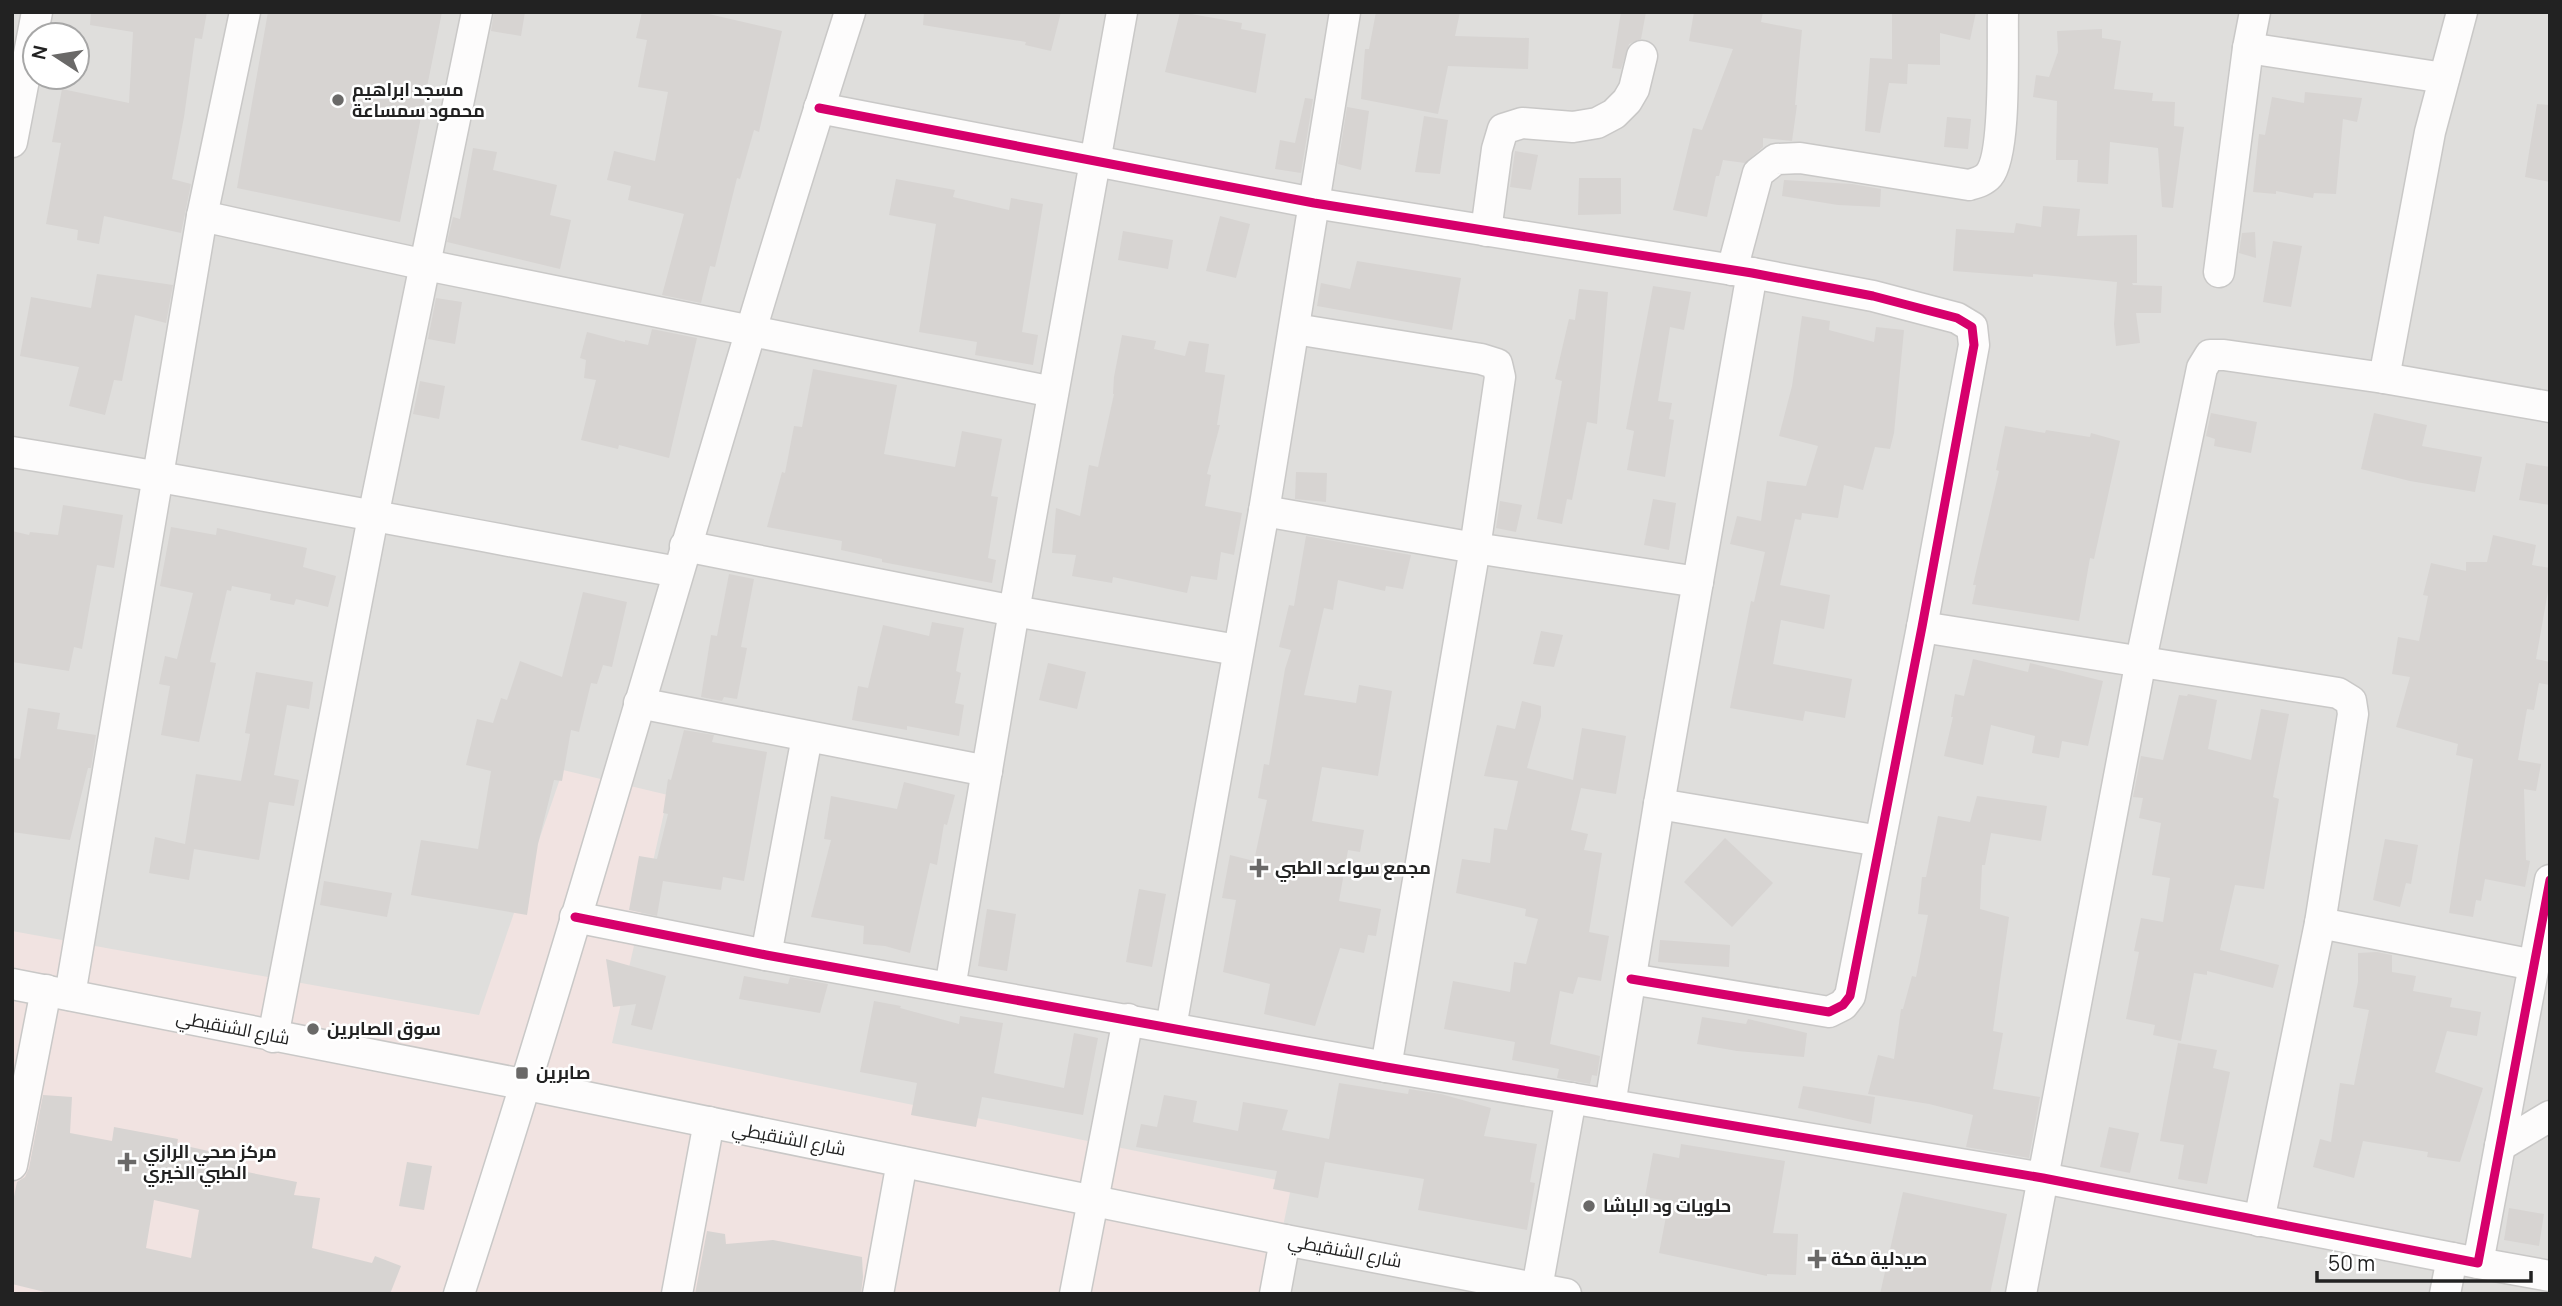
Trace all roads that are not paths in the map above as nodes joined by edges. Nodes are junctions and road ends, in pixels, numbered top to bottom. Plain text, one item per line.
1 (37, 12) edge
2 (245, 12) edge
3 (477, 12) edge
4 (1122, 12) edge
5 (1345, 12) edge
6 (2003, 12) edge
7 (2255, 12) edge
8 (2462, 12) edge
9 (847, 13) edge
10 (2248, 48) junction
11 (1642, 57) dead end
12 (2444, 78) junction
13 (819, 108) junction
14 (12, 142) edge
15 (1095, 161) junction
16 (1314, 203) junction
17 (202, 216) junction
18 (1486, 231) junction
19 (426, 265) junction
20 (1742, 271) junction
21 (2219, 272) dead end
22 (1295, 329) junction
23 (749, 331) junction
24 (2384, 378) junction
25 (1054, 392) junction
26 (2550, 408) edge
27 (12, 452) edge
28 (158, 475) junction
29 (1264, 511) junction
30 (373, 517) junction
31 (1475, 548) junction
32 (681, 559) junction
33 (1698, 582) junction
34 (1014, 611) junction
35 (1922, 627) junction
36 (1237, 650) junction
37 (2141, 660) junction
38 (639, 703) junction
39 (807, 737) junction
40 (987, 771) junction
41 (1659, 804) junction
42 (1880, 841) junction
43 (2550, 880) edge
44 (575, 917) junction
45 (2320, 923) junction
46 (766, 955) junction
47 (2534, 965) junction
48 (1631, 979) junction
49 (12, 984) edge
50 (950, 988) junction
51 (58, 993) junction
52 (1128, 1019) junction
53 (1171, 1027) junction
54 (273, 1037) junction
55 (1386, 1067) junction
56 (527, 1085) junction
57 (1571, 1098) junction
58 (1610, 1105) junction
59 (2550, 1116) edge
60 (709, 1122) junction
61 (2500, 1146) junction
62 (902, 1162) junction
63 (12, 1165) edge
64 (2043, 1178) junction
65 (1094, 1201) junction
66 (2259, 1221) junction
67 (1285, 1240) junction
68 (2465, 1261) junction
69 (2550, 1276) edge
70 (1494, 1287) edge
71 (1537, 1288) junction
72 (459, 1294) edge
73 (677, 1294) edge
74 (878, 1294) edge
75 (1075, 1294) edge
76 (1275, 1294) edge
77 (1566, 1294) edge
78 (2021, 1294) edge
79 (2445, 1294) edge

1 - 14 street
2 - 17 street
3 - 19 street
4 - 15 street
5 - 16 street
6 - 20 street
7 - 10 street
8 - 12 street
9 - 13 street
10 - 12 street
10 - 21 street
11 - 18 street
12 - 24 street
13 - 15 street
13 - 23 street
15 - 16 street
15 - 25 street
16 - 18 street
16 - 22 street
17 - 19 street
17 - 28 street
18 - 20 street
19 - 23 street
19 - 30 street
20 - 33 street
20 - 35 street
22 - 29 street
22 - 31 street
23 - 25 street
23 - 32 street
24 - 26 street
24 - 37 street
25 - 34 street
27 - 28 street
28 - 30 street
28 - 51 street
29 - 31 street
29 - 36 street
30 - 32 street
30 - 54 street
31 - 33 street
31 - 55 street
32 - 34 street
32 - 38 street
33 - 41 street
34 - 36 street
34 - 40 street
35 - 37 street
35 - 42 street
36 - 53 street
37 - 45 street
37 - 64 street
38 - 39 street
38 - 44 street
39 - 40 street
39 - 46 street
40 - 50 street
41 - 42 street
41 - 48 street
42 - 48 street
43 - 47 street
44 - 46 street
44 - 56 street
45 - 47 street
45 - 66 street
46 - 50 street
47 - 61 street
48 - 58 street
49 - 51 street, شارع الشنقيطي
50 - 52 street
51 - 54 street, شارع الشنقيطي
51 - 63 street
52 - 53 street
52 - 65 street
53 - 55 street
54 - 56 street, شارع الشنقيطي
55 - 57 street
56 - 60 street, شارع الشنقيطي
56 - 72 street
57 - 58 street
57 - 71 street
58 - 64 street
59 - 61 street
60 - 62 street, شارع الشنقيطي
60 - 73 street
61 - 68 street
62 - 65 street, شارع الشنقيطي
62 - 74 street
64 - 66 street
64 - 78 street
65 - 67 street, شارع الشنقيطي
65 - 75 street
66 - 68 street
67 - 70 street, شارع الشنقيطي
67 - 76 street
68 - 69 street
68 - 79 street
70 - 71 street, شارع الشنقيطي
71 - 77 street, شارع الشنقيطي

